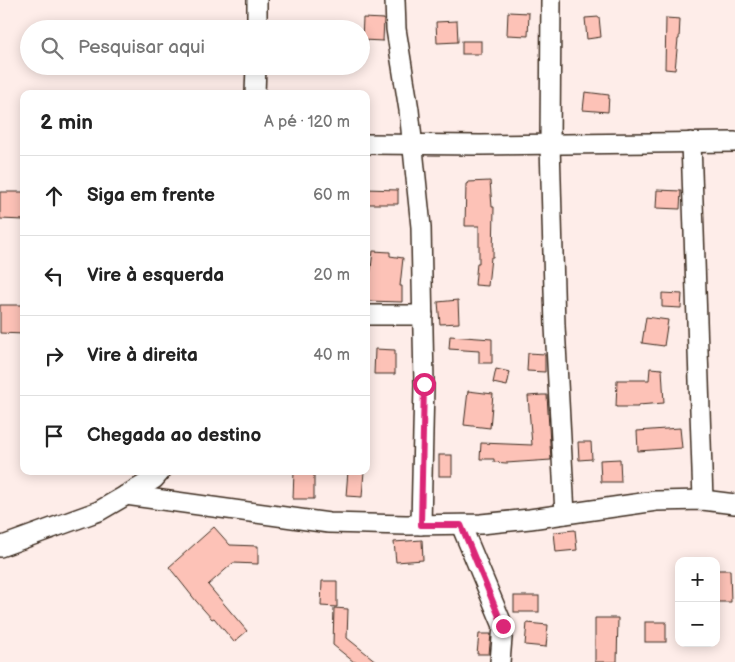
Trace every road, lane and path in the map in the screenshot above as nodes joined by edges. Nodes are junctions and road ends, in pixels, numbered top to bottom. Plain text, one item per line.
1 (257, 0) edge
2 (395, 0) edge
3 (551, 0) edge
4 (256, 20) edge
5 (256, 75) edge
6 (256, 90) edge
7 (691, 142) junction
8 (735, 142) edge
9 (370, 144) edge
10 (413, 144) junction
11 (550, 144) junction
12 (370, 315) edge
13 (423, 315) junction
14 (158, 475) edge
15 (126, 496) junction
16 (703, 500) junction
17 (735, 504) edge
18 (735, 513) edge
19 (565, 514) junction
20 (421, 525) junction
21 (461, 525) junction
22 (0, 547) edge
23 (500, 662) edge

1 - 4 street
2 - 10 street
3 - 11 street
5 - 6 street
7 - 8 street
7 - 11 street
7 - 16 street
9 - 10 street
10 - 11 street
10 - 13 street
11 - 19 street
12 - 13 street
13 - 20 street
14 - 15 street
15 - 20 street
15 - 22 street
16 - 17 street
16 - 19 street
17 - 18 street
19 - 21 street
20 - 21 street
21 - 23 street

